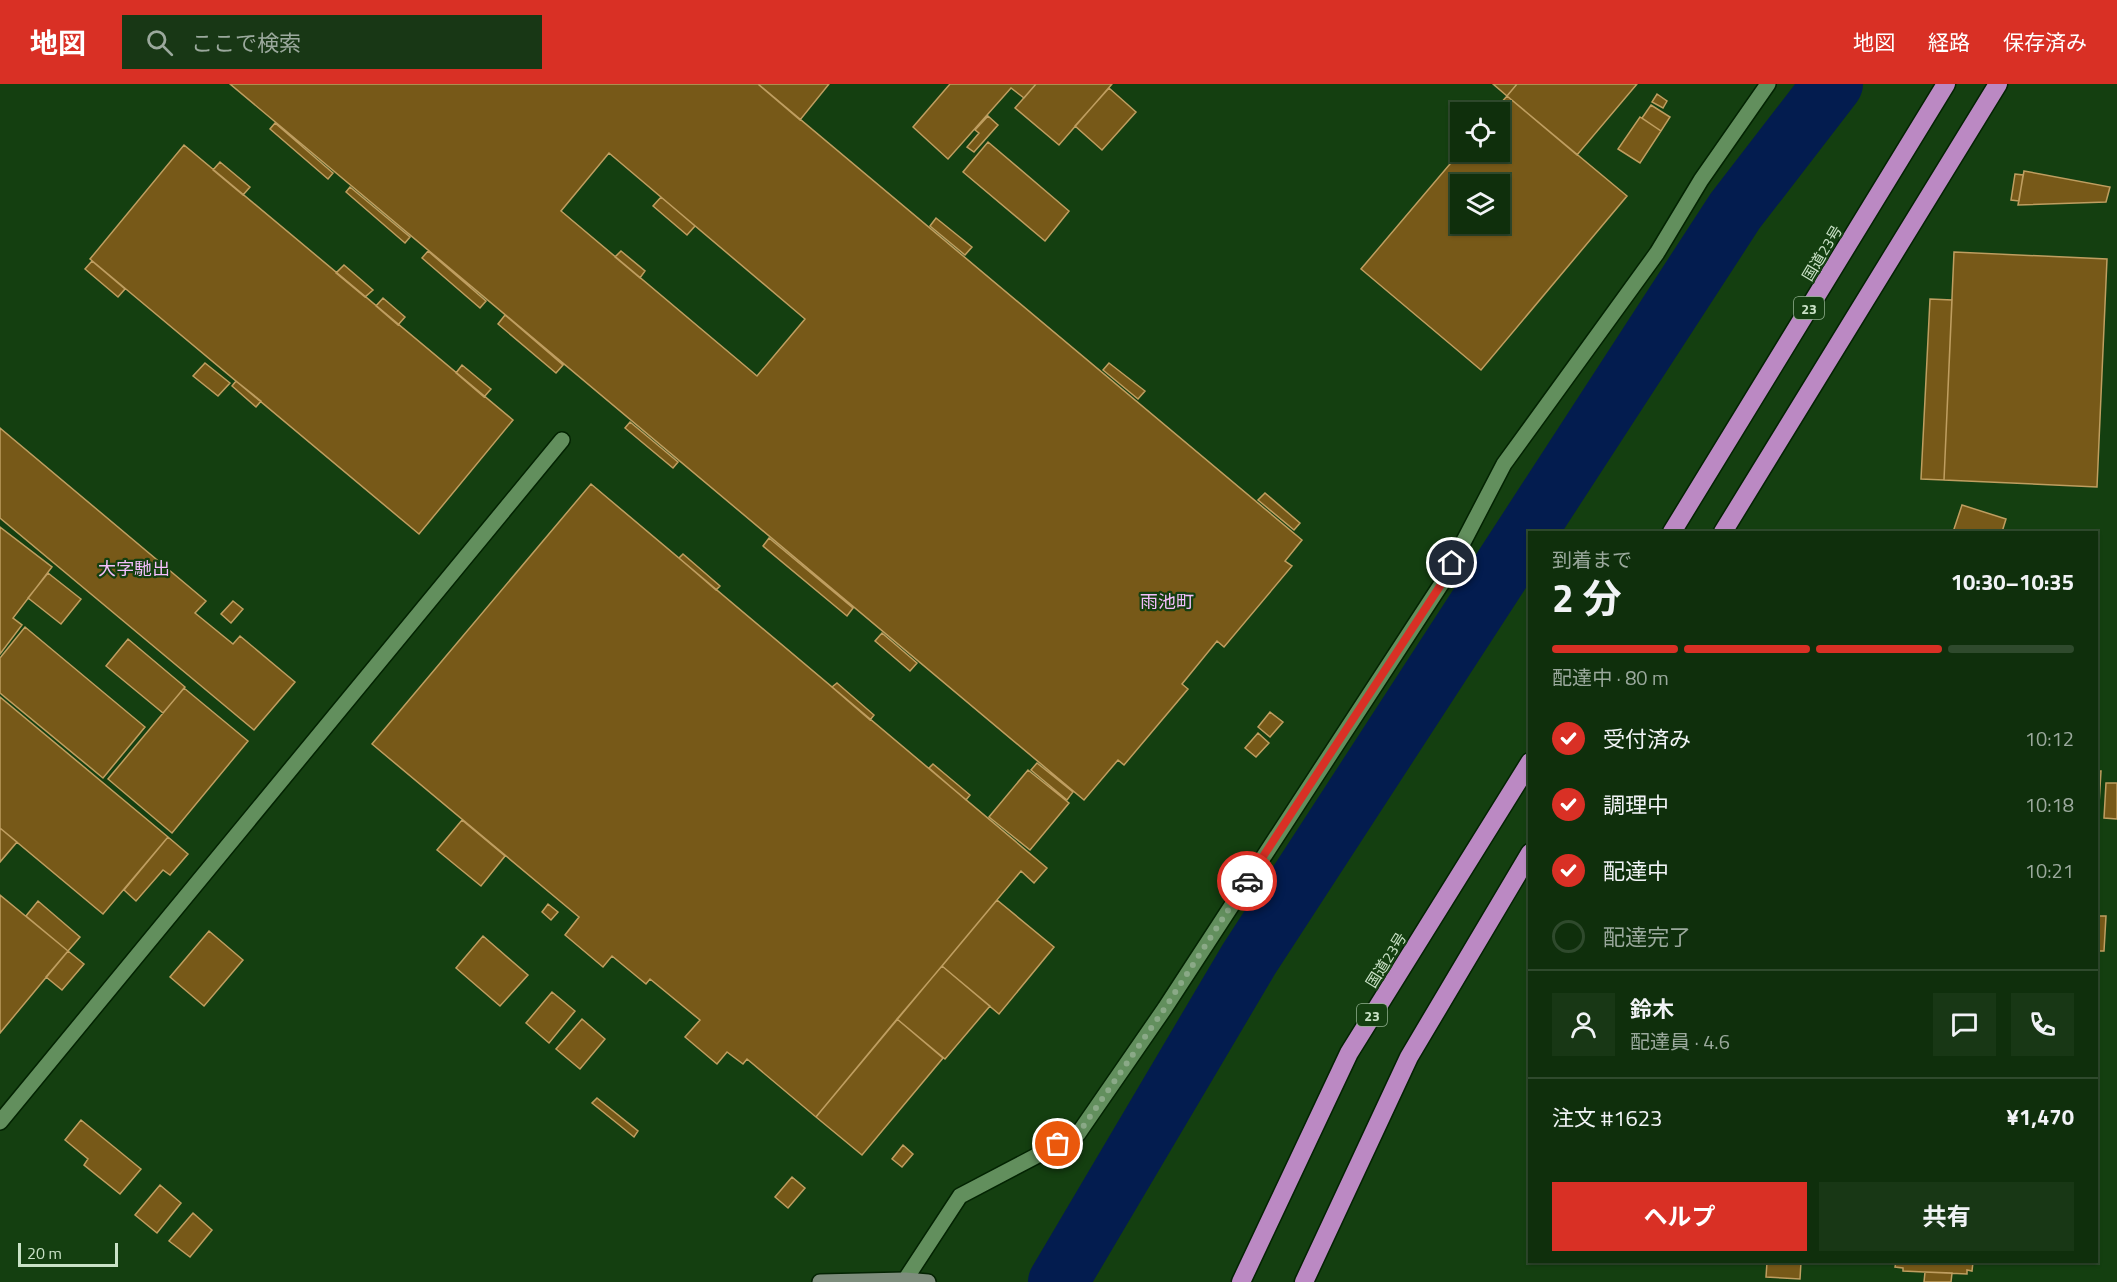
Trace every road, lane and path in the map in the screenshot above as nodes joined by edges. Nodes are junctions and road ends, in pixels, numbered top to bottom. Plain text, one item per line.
1 (1768, 84) edge
2 (1946, 84) edge
3 (1998, 84) edge
4 (562, 440) dead end
5 (1673, 531) edge
6 (1725, 531) edge
7 (1528, 765) edge
8 (1528, 856) edge
9 (0, 1122) edge
10 (905, 1280) junction
11 (820, 1282) edge
12 (928, 1282) edge
13 (1241, 1282) edge
14 (1304, 1282) edge

1 - 10 street
2 - 5 highway, 国道23号 / 23
3 - 6 highway
4 - 9 street
7 - 13 highway, 国道23号 / 23
8 - 14 highway
10 - 11 street
10 - 12 street

